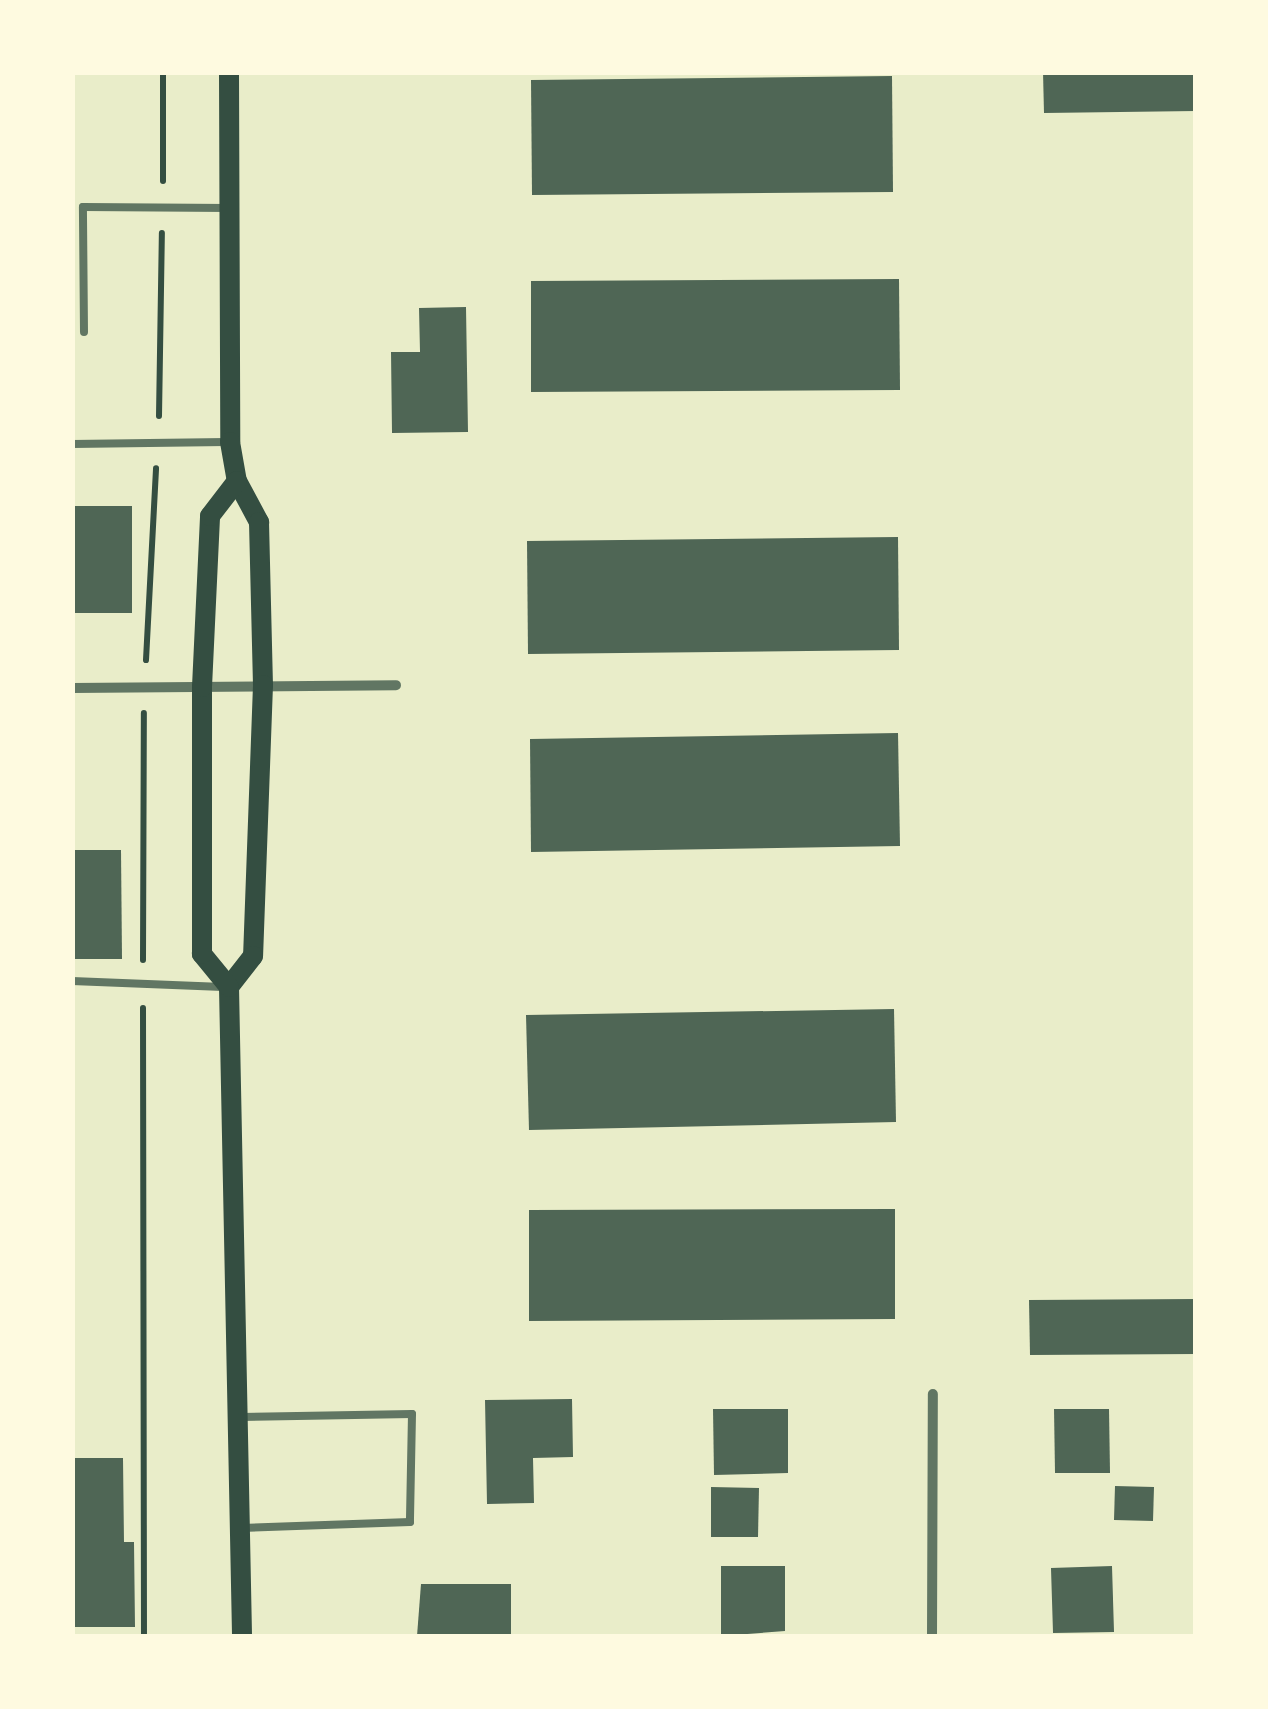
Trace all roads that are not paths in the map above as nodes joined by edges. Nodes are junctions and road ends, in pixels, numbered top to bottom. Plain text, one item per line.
1 (229, 72) edge
2 (229, 208) junction
3 (84, 332) dead end
4 (230, 442) junction
5 (72, 444) edge
6 (237, 481) junction
7 (263, 685) junction
8 (396, 686) dead end
9 (202, 687) junction
10 (72, 688) edge
11 (72, 982) edge
12 (229, 987) junction
13 (933, 1394) dead end
14 (240, 1417) junction
15 (241, 1528) junction
16 (242, 1636) edge
17 (932, 1636) edge

1 - 2 main road
2 - 3 lane
2 - 4 main road
4 - 5 lane
4 - 6 main road
6 - 7 main road
6 - 9 main road
7 - 8 street
7 - 9 street
7 - 12 main road
9 - 10 street
9 - 12 main road
11 - 12 lane
12 - 14 main road
13 - 17 street
14 - 15 main road
14 - 15 lane
15 - 16 main road

